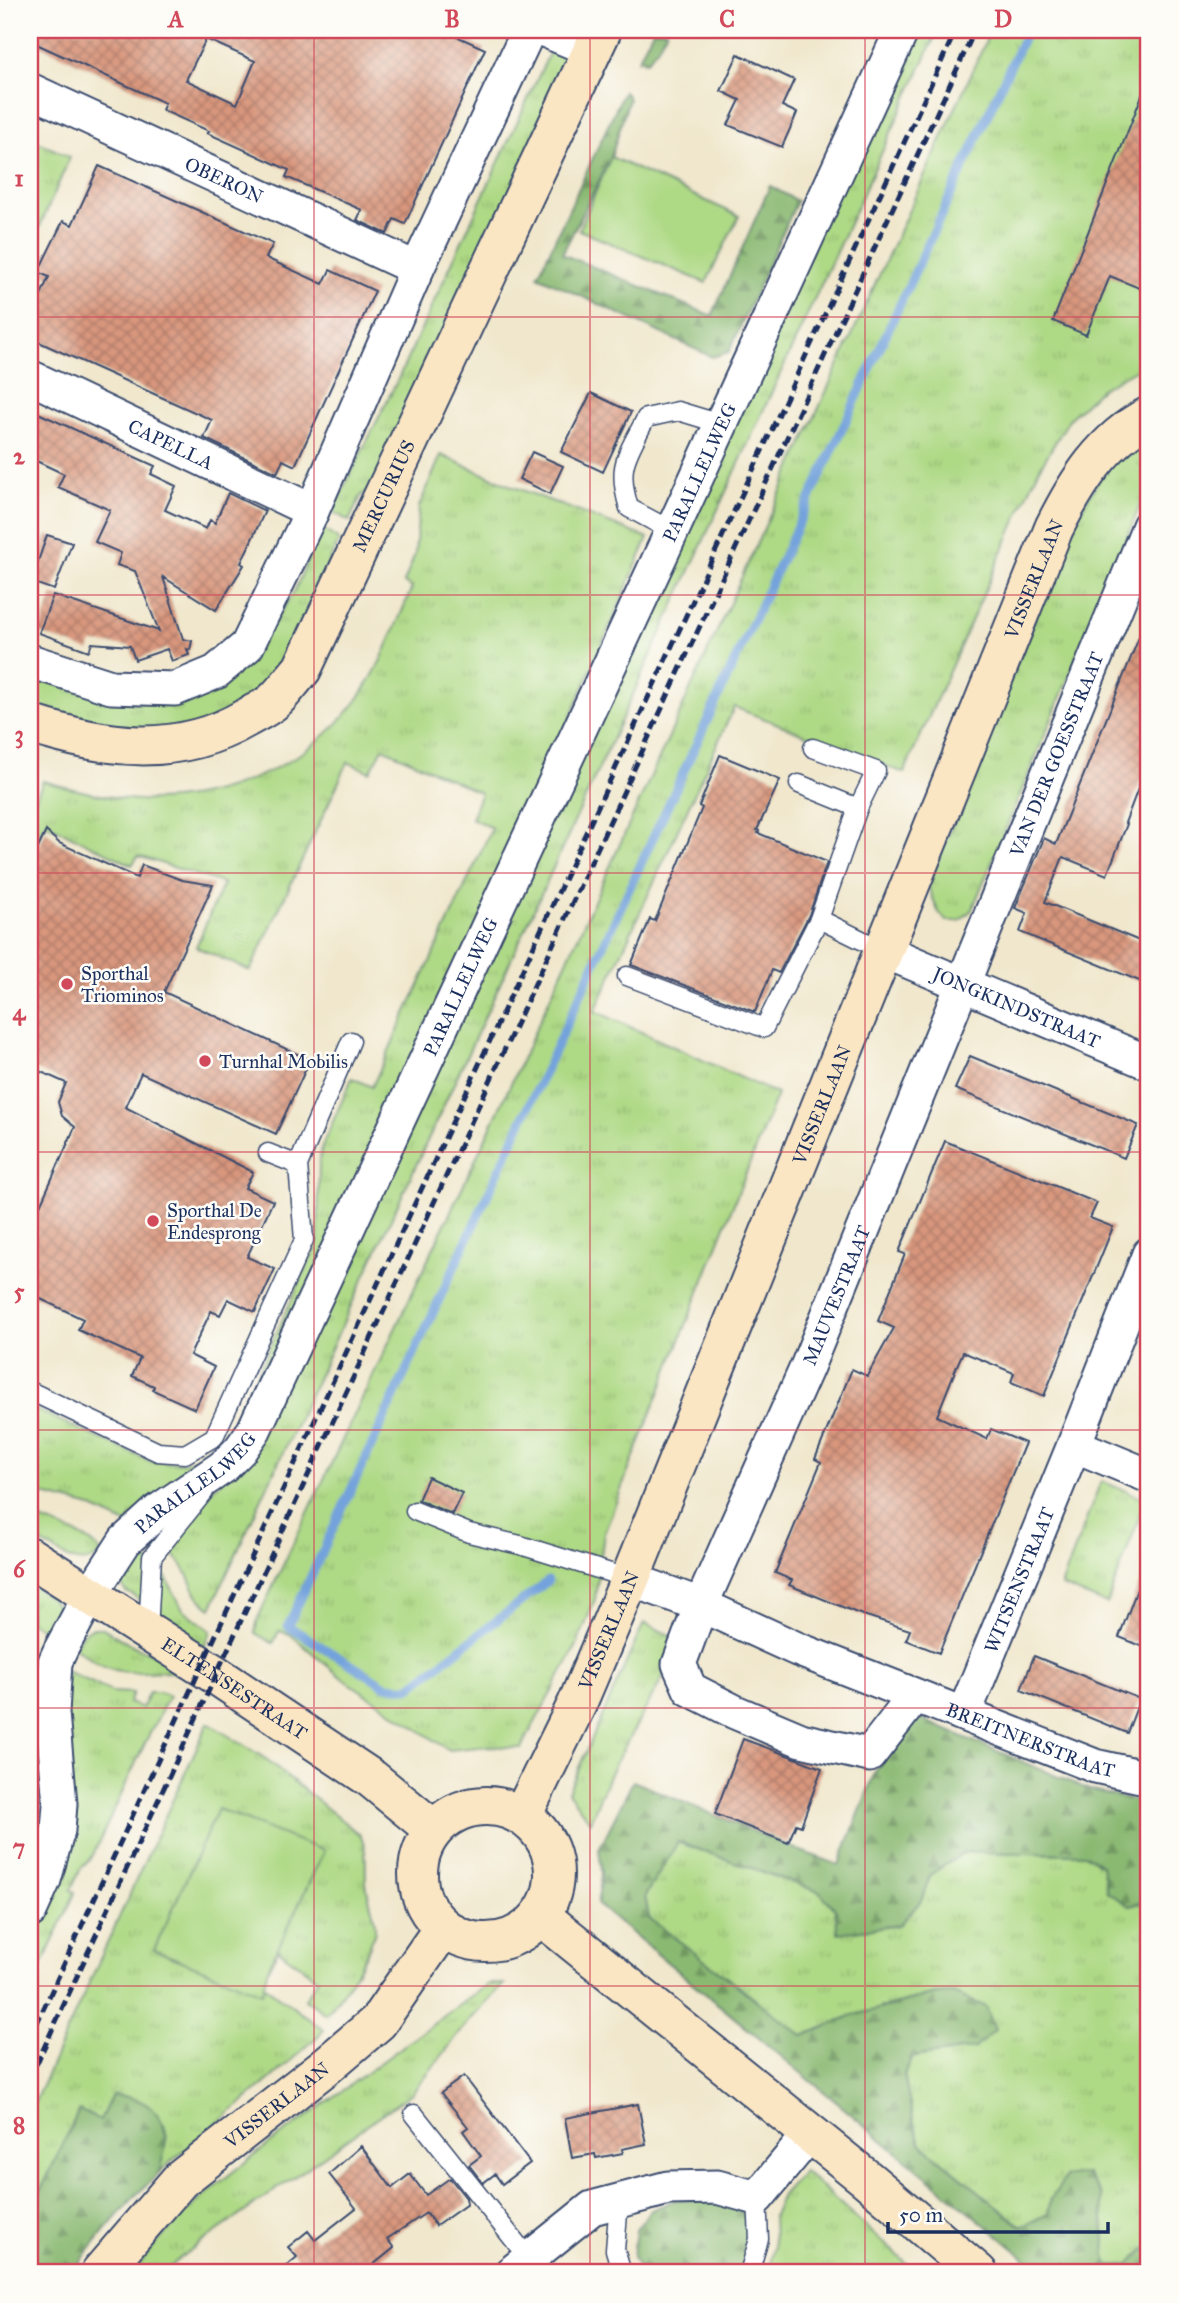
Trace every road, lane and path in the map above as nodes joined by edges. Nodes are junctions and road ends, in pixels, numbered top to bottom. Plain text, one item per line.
1 (529, 30) edge
2 (544, 30) edge
3 (902, 30) edge
4 (597, 40) edge
5 (30, 90) edge
6 (417, 269) junction
7 (30, 377) edge
8 (1149, 416) edge
9 (721, 424) junction
10 (312, 511) junction
11 (1149, 526) edge
12 (672, 531) junction
13 (30, 661) edge
14 (30, 723) edge
15 (813, 748) dead end
16 (799, 784) dead end
17 (858, 808) junction
18 (819, 919) junction
19 (884, 951) junction
20 (627, 976) dead end
21 (961, 983) junction
22 (351, 1041) dead end
23 (1149, 1063) edge
24 (268, 1153) dead end
25 (298, 1165) junction
26 (1149, 1254) edge
27 (30, 1391) edge
28 (1074, 1445) junction
29 (223, 1467) junction
30 (1149, 1476) edge
31 (415, 1511) dead end
32 (30, 1557) edge
33 (629, 1579) junction
34 (90, 1595) junction
35 (701, 1605) junction
36 (148, 1633) junction
37 (915, 1696) junction
38 (964, 1713) junction
39 (1149, 1778) edge
40 (522, 1816) junction
41 (433, 1829) junction
42 (30, 1910) edge
43 (541, 1916) junction
44 (443, 1928) junction
45 (414, 2114) dead end
46 (810, 2134) junction
47 (757, 2198) junction
48 (619, 2201) junction
49 (520, 2266) edge
50 (100, 2273) edge
51 (622, 2273) edge
52 (749, 2273) edge
53 (978, 2273) edge

1 - 6 street
2 - 4 street
3 - 9 street, PARALLELWEG
4 - 14 street, MERCURIUS
5 - 6 street, OBERON
6 - 10 street
7 - 10 street, CAPELLA
8 - 19 street, VISSERLAAN
9 - 12 street, PARALLELWEG
9 - 12 lane
10 - 13 street
11 - 21 street, VAN DER GOESSTRAAT
12 - 29 street, PARALLELWEG
15 - 17 lane
16 - 17 lane
17 - 18 lane
18 - 19 lane
18 - 20 lane
19 - 21 street, JONGKINDSTRAAT
19 - 33 street, VISSERLAAN
21 - 23 street, JONGKINDSTRAAT
21 - 35 street, MAUVESTRAAT
22 - 25 lane
24 - 25 lane
25 - 27 lane
26 - 28 street, WITSENSTRAAT
28 - 30 street
28 - 38 street, WITSENSTRAAT
29 - 34 street, PARALLELWEG
29 - 36 lane
31 - 33 lane
32 - 34 street, ELTENSESTRAAT
33 - 35 street, BREITNERSTRAAT
33 - 40 street, VISSERLAAN
34 - 36 street, ELTENSESTRAAT
34 - 42 street, PARALLELWEG
35 - 37 street, BREITNERSTRAAT
35 - 37 street
36 - 41 street, ELTENSESTRAAT
37 - 38 street, BREITNERSTRAAT
38 - 39 street, BREITNERSTRAAT
40 - 41 street
40 - 43 street
41 - 44 street
43 - 44 street
43 - 46 street
44 - 50 street, VISSERLAAN
45 - 49 lane
46 - 47 street
46 - 53 street
47 - 48 street
47 - 52 lane
48 - 49 street
48 - 51 lane

